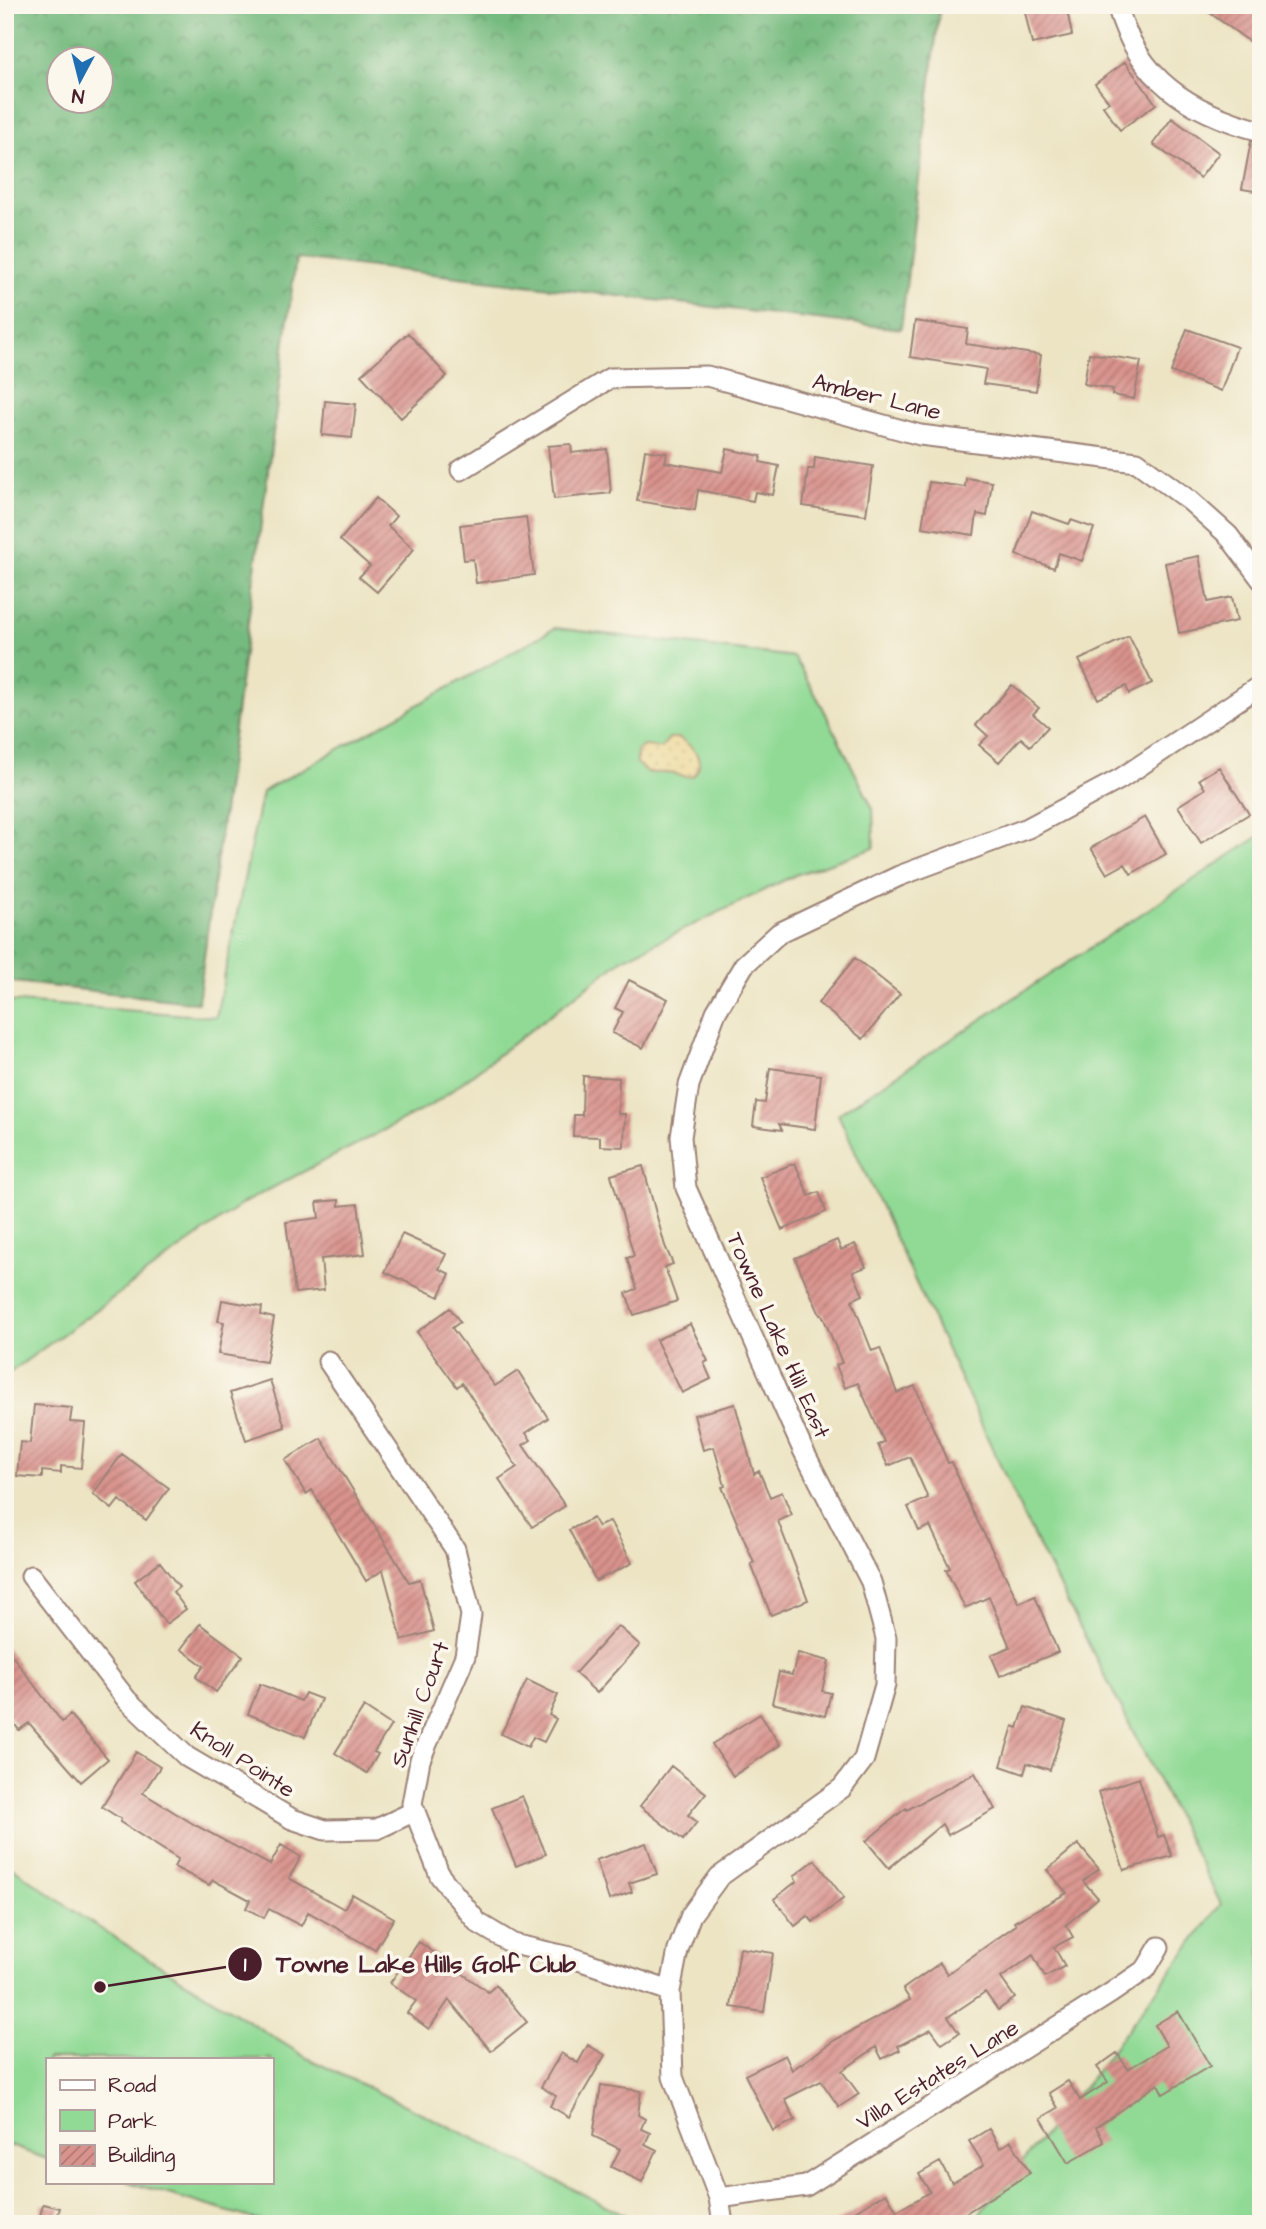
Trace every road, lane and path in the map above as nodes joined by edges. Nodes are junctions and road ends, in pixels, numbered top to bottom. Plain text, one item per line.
1 (1117, 5) edge
2 (1261, 131) edge
3 (461, 470) dead end
4 (1261, 579) edge
5 (1261, 685) edge
6 (328, 1361) dead end
7 (31, 1576) dead end
8 (415, 1811) junction
9 (1159, 1947) dead end
10 (670, 1991) junction
11 (719, 2198) junction
12 (723, 2224) edge

1 - 2 street
3 - 4 street, Amber Lane
5 - 10 street, Towne Lake Hill East
6 - 8 street, Sunhill Court
7 - 8 street, Knoll Pointe
8 - 10 street, Sunhill Court
9 - 11 street, Villa Estates Lane
10 - 11 street, Towne Lake Hill East
11 - 12 street, Towne Lake Hill East

